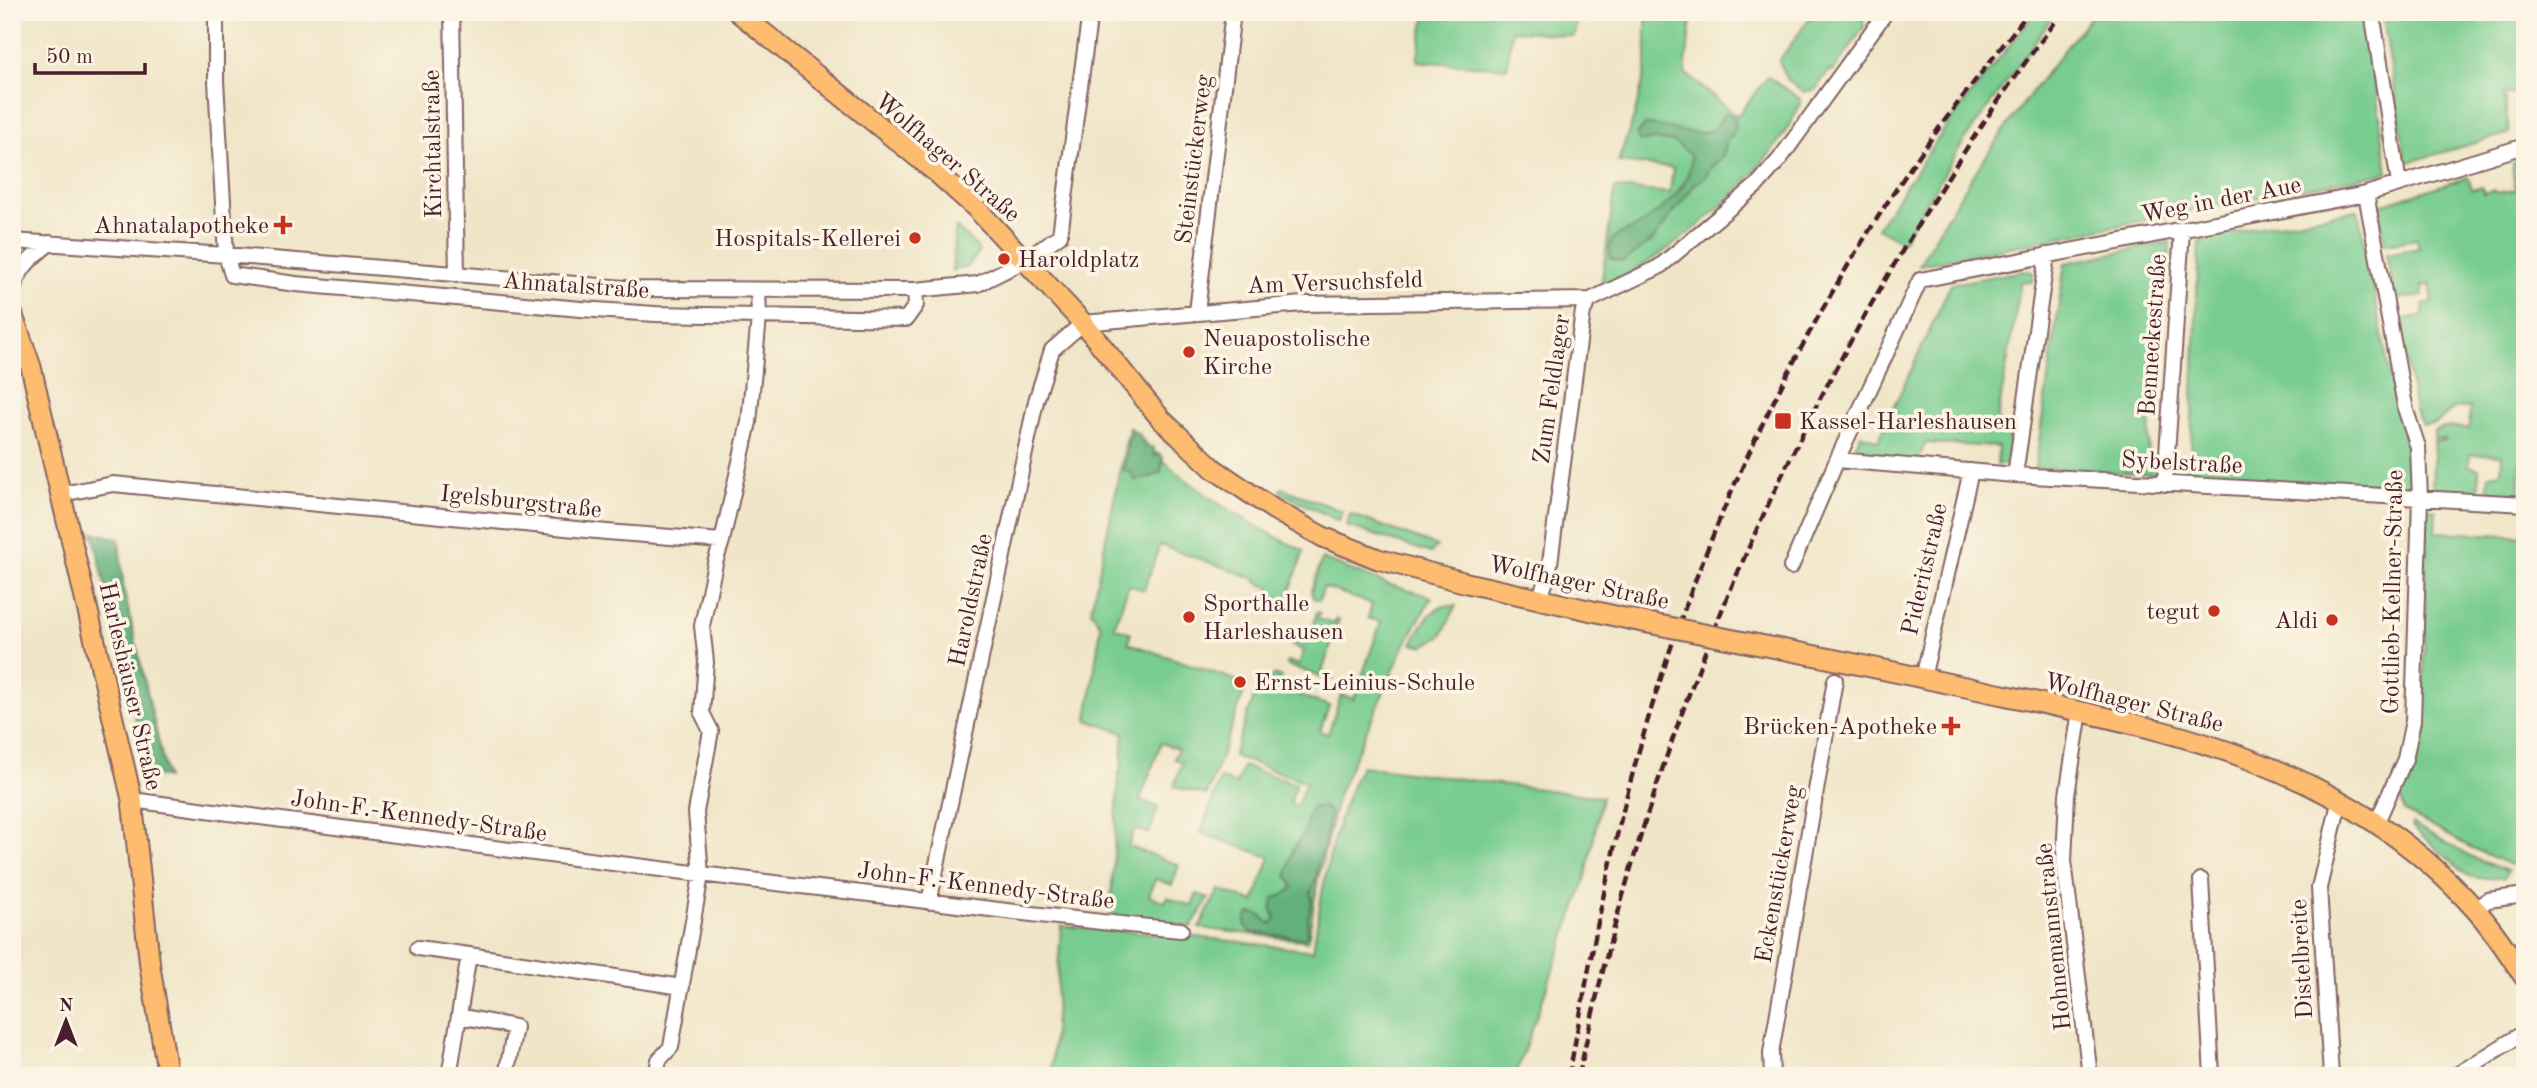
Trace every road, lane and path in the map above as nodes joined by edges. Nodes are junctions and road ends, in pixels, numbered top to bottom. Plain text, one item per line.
1 (216, 12) edge
2 (452, 12) edge
3 (738, 12) edge
4 (1090, 12) edge
5 (1233, 12) edge
6 (2372, 12) edge
7 (1878, 15) edge
8 (2525, 146) edge
9 (2399, 184) junction
10 (2366, 194) junction
11 (2182, 230) junction
12 (12, 241) edge
13 (50, 243) junction
14 (226, 255) junction
15 (2047, 255) junction
16 (1026, 260) junction
17 (457, 275) junction
18 (758, 290) junction
19 (915, 290) junction
20 (12, 295) edge
21 (1590, 299) junction
22 (1197, 312) junction
23 (12, 313) edge
24 (759, 317) junction
25 (1083, 323) junction
26 (1837, 460) junction
27 (1970, 471) junction
28 (2015, 475) junction
29 (2165, 484) junction
30 (62, 494) junction
31 (2420, 499) junction
32 (2525, 505) edge
33 (722, 541) junction
34 (1791, 567) dead end
35 (1539, 600) junction
36 (1923, 678) junction
37 (1835, 680) dead end
38 (2080, 711) junction
39 (2340, 799) junction
40 (132, 800) junction
41 (2377, 822) junction
42 (701, 875) junction
43 (2201, 880) dead end
44 (2525, 895) edge
45 (929, 902) junction
46 (2475, 909) junction
47 (1181, 930) dead end
48 (418, 948) dead end
49 (468, 955) junction
50 (2525, 978) edge
51 (682, 987) junction
52 (459, 1016) junction
53 (2525, 1032) edge
54 (168, 1076) edge
55 (449, 1076) edge
56 (506, 1076) edge
57 (656, 1076) edge
58 (1772, 1076) edge
59 (2090, 1076) edge
60 (2212, 1076) edge
61 (2331, 1076) edge
62 (2455, 1076) edge

1 - 14 street
2 - 17 street, Kirchtalstraße
3 - 16 main road, Wolfhager Straße
4 - 16 street, Ahnatalstraße
5 - 22 street, Steinstückerweg
6 - 9 street
7 - 21 street, Zum Feldlager
8 - 9 street, Weg in der Aue
9 - 10 street, Weg in der Aue
10 - 11 street, Weg in der Aue
10 - 31 street, Gottlieb-Kellner-Straße
11 - 15 street, Weg in der Aue
11 - 29 street, Benneckestraße
12 - 13 street, Ahnatalstraße
13 - 14 street, Ahnatalstraße
13 - 20 street
14 - 17 street, Ahnatalstraße
14 - 24 street, Ahnatalstraße
15 - 26 street, Weg in der Aue
15 - 28 street
16 - 19 street, Ahnatalstraße
16 - 25 main road, Wolfhager Straße
17 - 18 street, Ahnatalstraße
18 - 19 street, Ahnatalstraße
18 - 24 street
19 - 24 street, Ahnatalstraße
21 - 22 street, Am Versuchsfeld
21 - 35 street, Zum Feldlager
22 - 25 street, Am Versuchsfeld
23 - 30 main road, Harleshäuser Straße
24 - 33 street
25 - 35 main road, Wolfhager Straße
25 - 45 street, Haroldstraße
26 - 27 street, Sybelstraße
26 - 34 street
27 - 28 street, Sybelstraße
27 - 36 street, Pideritstraße
28 - 29 street, Sybelstraße
29 - 31 street, Sybelstraße
30 - 33 street, Igelsburgstraße
30 - 40 main road, Harleshäuser Straße
31 - 32 street, Sybelstraße
31 - 41 street, Gottlieb-Kellner-Straße
33 - 42 street
35 - 36 main road, Wolfhager Straße, bridge
36 - 38 main road, Wolfhager Straße
37 - 58 street, Eckenstückerweg
38 - 39 main road, Wolfhager Straße
38 - 59 street, Hohnemannstraße
39 - 41 main road, Wolfhager Straße
39 - 61 street, Distelbreite
40 - 42 street, John-F.-Kennedy-Straße
40 - 54 main road, Harleshäuser Straße
41 - 46 main road, Wolfhager Straße
42 - 45 street, John-F.-Kennedy-Straße
42 - 51 street
43 - 60 street
44 - 46 street
45 - 47 street, John-F.-Kennedy-Straße
46 - 50 main road, Wolfhager Straße
48 - 49 street
49 - 51 street
49 - 52 street
51 - 57 street
52 - 55 street
52 - 56 street
53 - 62 street

